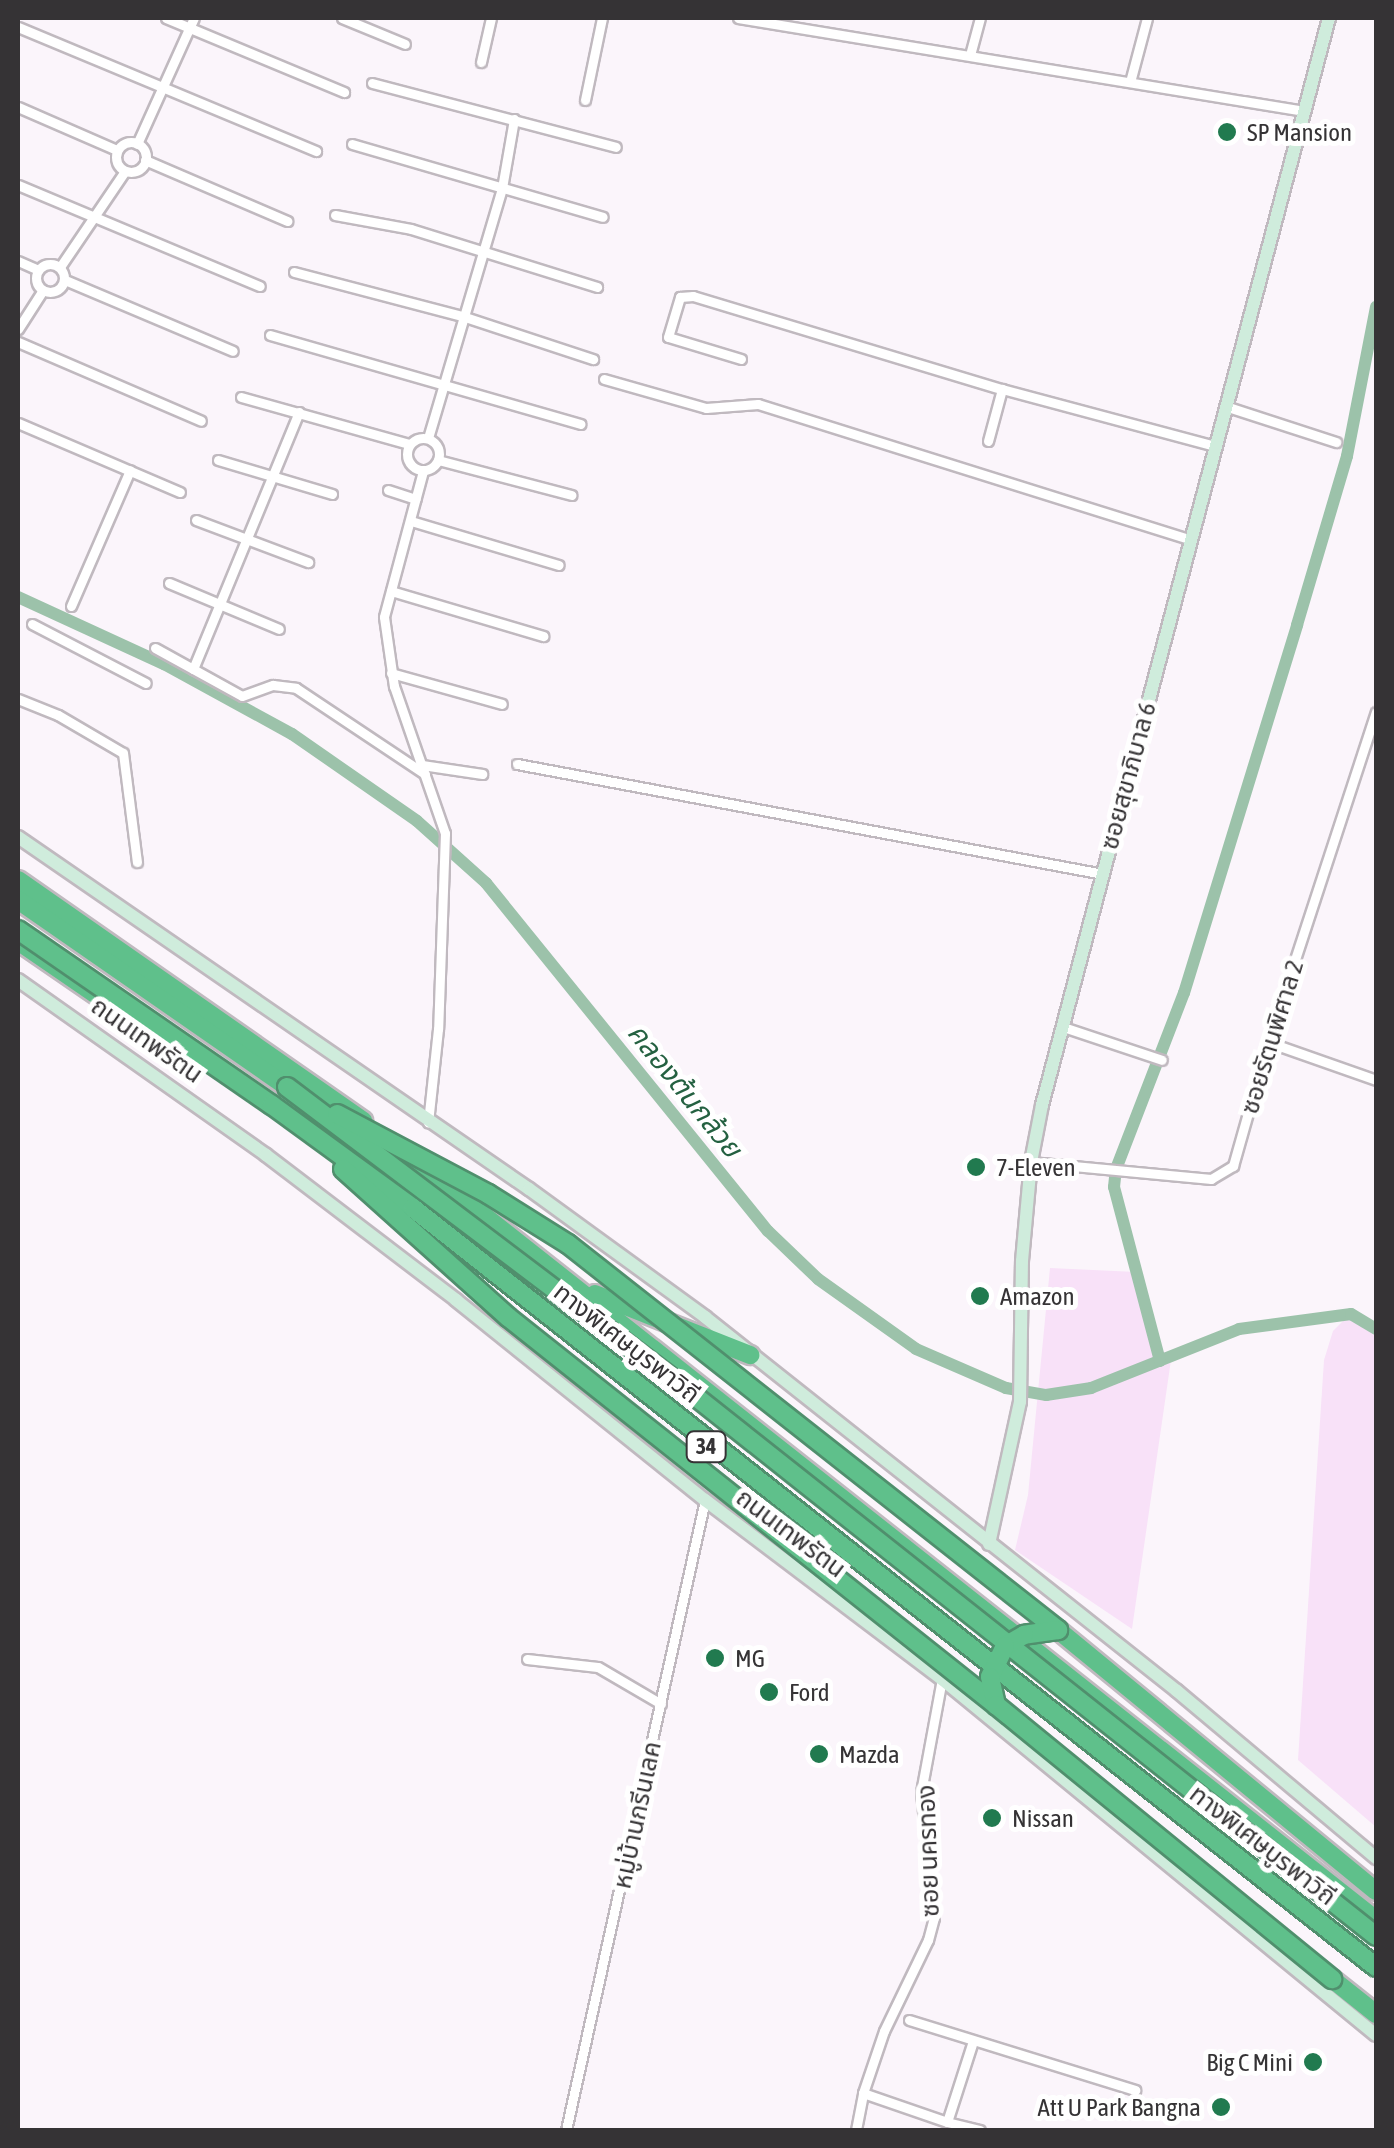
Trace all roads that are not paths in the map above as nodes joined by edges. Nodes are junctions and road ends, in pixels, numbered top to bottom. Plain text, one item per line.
1 (166, 18) edge
2 (342, 18) edge
3 (491, 18) edge
4 (602, 18) edge
5 (738, 18) edge
6 (980, 18) edge
7 (1147, 18) edge
8 (1329, 18) edge
9 (192, 22) edge
10 (18, 27) edge
11 (405, 44) dead end
12 (970, 55) junction
13 (481, 62) dead end
14 (372, 82) dead end
15 (1130, 82) junction
16 (163, 88) junction
17 (344, 92) dead end
18 (585, 100) dead end
19 (18, 107) edge
20 (1304, 110) junction
21 (514, 120) junction
22 (137, 144) junction
23 (352, 144) dead end
24 (616, 148) dead end
25 (118, 150) junction
26 (316, 151) dead end
27 (146, 160) junction
28 (126, 171) junction
29 (18, 185) edge
30 (502, 188) junction
31 (336, 215) dead end
32 (602, 217) dead end
33 (94, 218) junction
34 (286, 221) dead end
35 (483, 254) junction
36 (18, 261) edge
37 (60, 267) junction
38 (38, 270) junction
39 (294, 272) dead end
40 (65, 280) junction
41 (260, 286) dead end
42 (597, 288) dead end
43 (43, 290) junction
44 (465, 317) junction
45 (18, 329) edge
46 (270, 334) dead end
47 (18, 342) edge
48 (234, 351) dead end
49 (592, 358) dead end
50 (742, 358) dead end
51 (604, 379) dead end
52 (444, 386) junction
53 (1002, 389) junction
54 (241, 397) dead end
55 (1225, 406) junction
56 (299, 412) junction
57 (201, 421) dead end
58 (18, 422) edge
59 (581, 424) dead end
60 (428, 438) junction
61 (988, 441) dead end
62 (1336, 442) dead end
63 (409, 444) junction
64 (1215, 446) junction
65 (218, 460) dead end
66 (438, 460) junction
67 (130, 470) junction
68 (424, 471) junction
69 (273, 479) junction
70 (388, 490) dead end
71 (180, 492) dead end
72 (332, 494) dead end
73 (571, 496) dead end
74 (416, 498) junction
75 (196, 520) dead end
76 (411, 520) junction
77 (246, 538) junction
78 (1190, 539) junction
79 (308, 562) dead end
80 (558, 565) dead end
81 (169, 583) dead end
82 (391, 592) junction
83 (218, 603) junction
84 (72, 606) dead end
85 (32, 624) dead end
86 (279, 629) dead end
87 (543, 636) dead end
88 (155, 648) dead end
89 (193, 669) junction
90 (391, 673) junction
91 (146, 683) dead end
92 (18, 699) edge
93 (502, 704) dead end
94 (1376, 712) edge
95 (517, 764) dead end
96 (422, 765) junction
97 (482, 774) dead end
98 (427, 776) junction
99 (18, 837) edge
100 (136, 862) dead end
101 (1103, 874) junction
102 (18, 880) edge
103 (18, 900) edge
104 (18, 930) edge
105 (18, 941) edge
106 (18, 980) edge
107 (1063, 1027) junction
108 (1268, 1042) junction
109 (1162, 1060) dead end
110 (1376, 1080) edge
111 (287, 1087) junction
112 (272, 1105) junction
113 (428, 1123) junction
114 (1031, 1162) junction
115 (580, 1289) junction
116 (750, 1354) junction
117 (705, 1500) junction
118 (989, 1544) junction
119 (1058, 1630) junction
120 (528, 1659) dead end
121 (942, 1679) junction
122 (661, 1704) junction
123 (996, 1704) junction
124 (1376, 1858) edge
125 (1376, 1890) edge
126 (1376, 1920) edge
127 (1376, 1936) edge
128 (1376, 1966) edge
129 (1376, 1978) edge
130 (1376, 2014) edge
131 (909, 2020) dead end
132 (1376, 2036) edge
133 (973, 2041) junction
134 (1134, 2090) dead end
135 (862, 2093) junction
136 (947, 2122) junction
137 (566, 2130) edge
138 (856, 2130) edge
139 (980, 2130) edge

1 - 9 street
2 - 11 street
3 - 13 street
4 - 18 street
5 - 12 street
6 - 12 street
7 - 15 street
8 - 20 main road, ซอยสุขาภิบาล 6
9 - 16 street
9 - 17 street
10 - 16 street
12 - 15 street
14 - 21 street
15 - 20 street
16 - 22 street
16 - 26 street
19 - 25 street
20 - 55 main road, ซอยสุขาภิบาล 6
21 - 24 street
21 - 30 street
22 - 25 street
22 - 27 street
23 - 30 street
25 - 28 street
27 - 28 street
27 - 34 street
28 - 33 street
29 - 33 street
30 - 32 street
30 - 35 street
31 - 35 street
33 - 37 street
33 - 41 street
35 - 42 street
35 - 44 street
36 - 38 street
37 - 38 street
37 - 40 street
38 - 43 street
39 - 44 street
40 - 43 street
40 - 48 street
43 - 45 street
44 - 49 street
44 - 52 street
46 - 52 street
47 - 57 street
50 - 53 street
51 - 78 street
52 - 59 street
52 - 60 street
53 - 61 street
53 - 64 street
54 - 56 street
55 - 62 street
55 - 64 main road, ซอยสุขาภิบาล 6
56 - 63 street
56 - 69 street
58 - 67 street
60 - 63 street
60 - 66 street
63 - 68 street
64 - 78 main road, ซอยสุขาภิบาล 6
65 - 69 street
66 - 68 street
66 - 73 street
67 - 71 street
67 - 84 street
68 - 74 street
69 - 72 street
69 - 77 street
70 - 74 street
74 - 76 street
75 - 77 street
76 - 80 street
76 - 82 street
77 - 79 street
77 - 83 street
78 - 101 main road, ซอยสุขาภิบาล 6
81 - 83 street
82 - 87 street
82 - 90 street
83 - 86 street
83 - 89 street
85 - 91 street
88 - 89 street
89 - 98 street
90 - 93 street
90 - 96 street
92 - 100 street
94 - 108 street, ซอยรัตนพิศาล 2
95 - 101 street
96 - 97 street
96 - 98 street
98 - 113 street
99 - 113 main road
101 - 107 main road, ซอยสุขาภิบาล 6
102 - 115 highway, 34
103 - 111 highway, ทางพิเศษบูรพาวิถี
104 - 112 highway, ทางพิเศษบูรพาวิถี, bridge
105 - 129 highway, ถนนเทพรัตน / 34
106 - 117 main road, ถนนเทพรัตน / 34
107 - 109 street
107 - 114 main road, ซอยสุขาภิบาล 6
108 - 110 street
108 - 114 street, ซอยรัตนพิศาล 2
111 - 119 highway, bridge
111 - 127 highway, ทางพิเศษบูรพาวิถี, bridge
112 - 123 highway, bridge
112 - 128 highway, ทางพิเศษบูรพาวิถี, bridge
113 - 116 main road
114 - 118 main road, ซอยสุขาภิบาล 6
115 - 116 highway
115 - 126 highway, 34
116 - 118 main road
117 - 121 main road, ถนนเทพรัตน / 34
117 - 122 street, หมู่บ้านกรีนเลค
118 - 124 main road
119 - 123 highway, bridge
119 - 125 highway
120 - 122 street
121 - 132 main road, ถนนเทพรัตน / 34
121 - 135 street, ซอย นครทอง
122 - 137 street, หมู่บ้านกรีนเลค
123 - 130 highway, bridge
131 - 133 street
133 - 134 street
133 - 136 street
135 - 136 street
135 - 138 street, ซอย นครทอง
136 - 139 street

